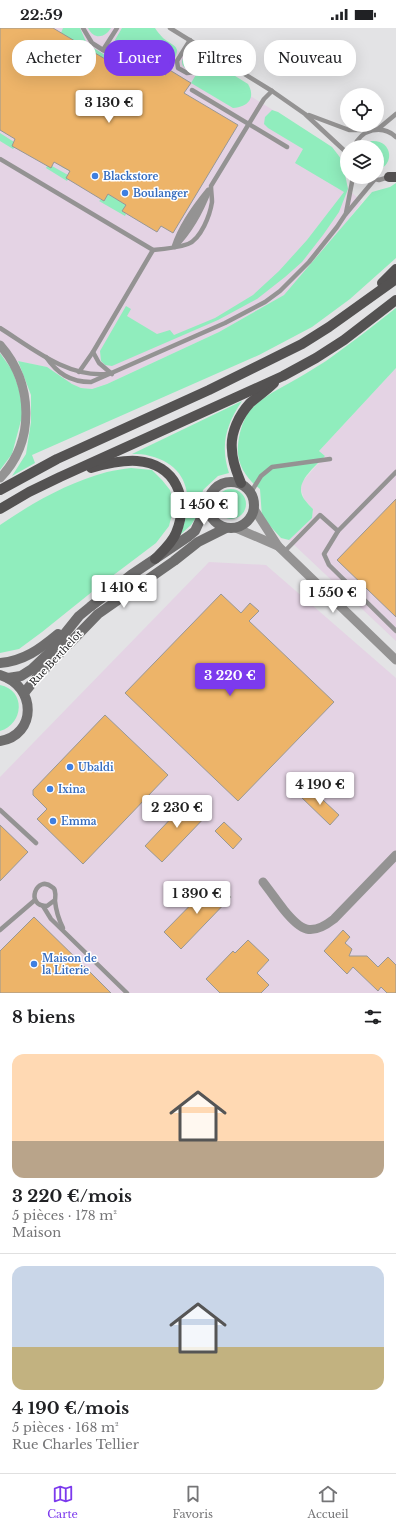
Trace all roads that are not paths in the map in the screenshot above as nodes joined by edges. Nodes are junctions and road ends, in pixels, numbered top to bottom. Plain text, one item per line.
1 (83, 28) edge
2 (117, 28) edge
3 (170, 28) edge
4 (190, 40) edge
5 (103, 50) joint
6 (183, 51) edge
7 (183, 71) edge
8 (247, 76) edge
9 (192, 90) dead end
10 (272, 92) junction
11 (305, 114) junction
12 (396, 114) edge
13 (248, 124) junction
14 (384, 124) edge
15 (340, 127) edge
16 (384, 130) edge
17 (367, 132) edge
18 (396, 137) edge
19 (359, 140) edge
20 (340, 146) edge
21 (287, 147) dead end
22 (0, 159) edge
23 (394, 176) edge
24 (384, 178) edge
25 (351, 184) edge
26 (371, 184) edge
27 (211, 186) junction
28 (345, 214) junction
29 (174, 248) junction
30 (153, 250) junction
31 (396, 269) edge
32 (396, 279) edge
33 (396, 300) edge
34 (341, 318) junction
35 (0, 328) edge
36 (0, 345) edge
37 (93, 352) junction
38 (46, 357) junction
39 (79, 372) junction
40 (112, 374) junction
41 (283, 376) junction
42 (330, 459) dead end
43 (396, 472) edge
44 (60, 476) junction
45 (0, 478) edge
46 (241, 483) junction
47 (0, 490) edge
48 (251, 492) junction
49 (207, 505) junction
50 (254, 509) junction
51 (0, 510) edge
52 (231, 528) junction
53 (338, 531) junction
54 (281, 549) junction
55 (155, 559) junction
56 (80, 616) junction
57 (396, 631) edge
58 (395, 657) edge
59 (0, 663) edge
60 (4, 676) edge
61 (24, 693) junction
62 (1, 743) edge
63 (0, 810) edge
64 (36, 843) dead end
65 (396, 855) edge
66 (263, 882) dead end
67 (35, 900) junction
68 (55, 900) junction
69 (43, 906) junction
70 (1, 928) edge
71 (64, 932) junction
72 (127, 993) edge

1 - 5 lane
2 - 5 lane
3 - 4 lane
6 - 7 lane
8 - 10 lane
9 - 13 lane
10 - 11 lane
10 - 13 lane
11 - 15 lane
11 - 20 lane
12 - 14 lane
13 - 21 lane
13 - 27 lane
16 - 18 lane
17 - 19 lane
22 - 30 lane
23 - 24 lane
25 - 28 lane
26 - 28 lane
27 - 29 lane
27 - 29 lane
28 - 40 lane
29 - 30 lane
30 - 37 lane
31 - 34 main road
32 - 34 main road
33 - 41 main road
34 - 47 main road
35 - 38 lane
36 - 45 street
37 - 39 lane
37 - 40 lane
38 - 39 lane
38 - 40 lane
39 - 40 lane
41 - 44 main road
41 - 46 main road
42 - 48 lane
43 - 53 lane
44 - 51 main road
44 - 55 main road
46 - 48 street
46 - 49 street
48 - 50 street
49 - 52 street
49 - 55 street, Rue Berthelot
50 - 52 street
50 - 54 street
52 - 54 street
52 - 61 street, Rue Berthelot
53 - 54 lane
53 - 57 lane
54 - 58 street
55 - 56 street, Rue Berthelot
56 - 59 street
56 - 60 street, Rue Berthelot
60 - 61 street
61 - 62 street
63 - 64 lane
65 - 66 street
67 - 68 lane
67 - 69 lane
67 - 70 lane
68 - 69 lane
68 - 71 lane
69 - 71 lane
71 - 72 lane

